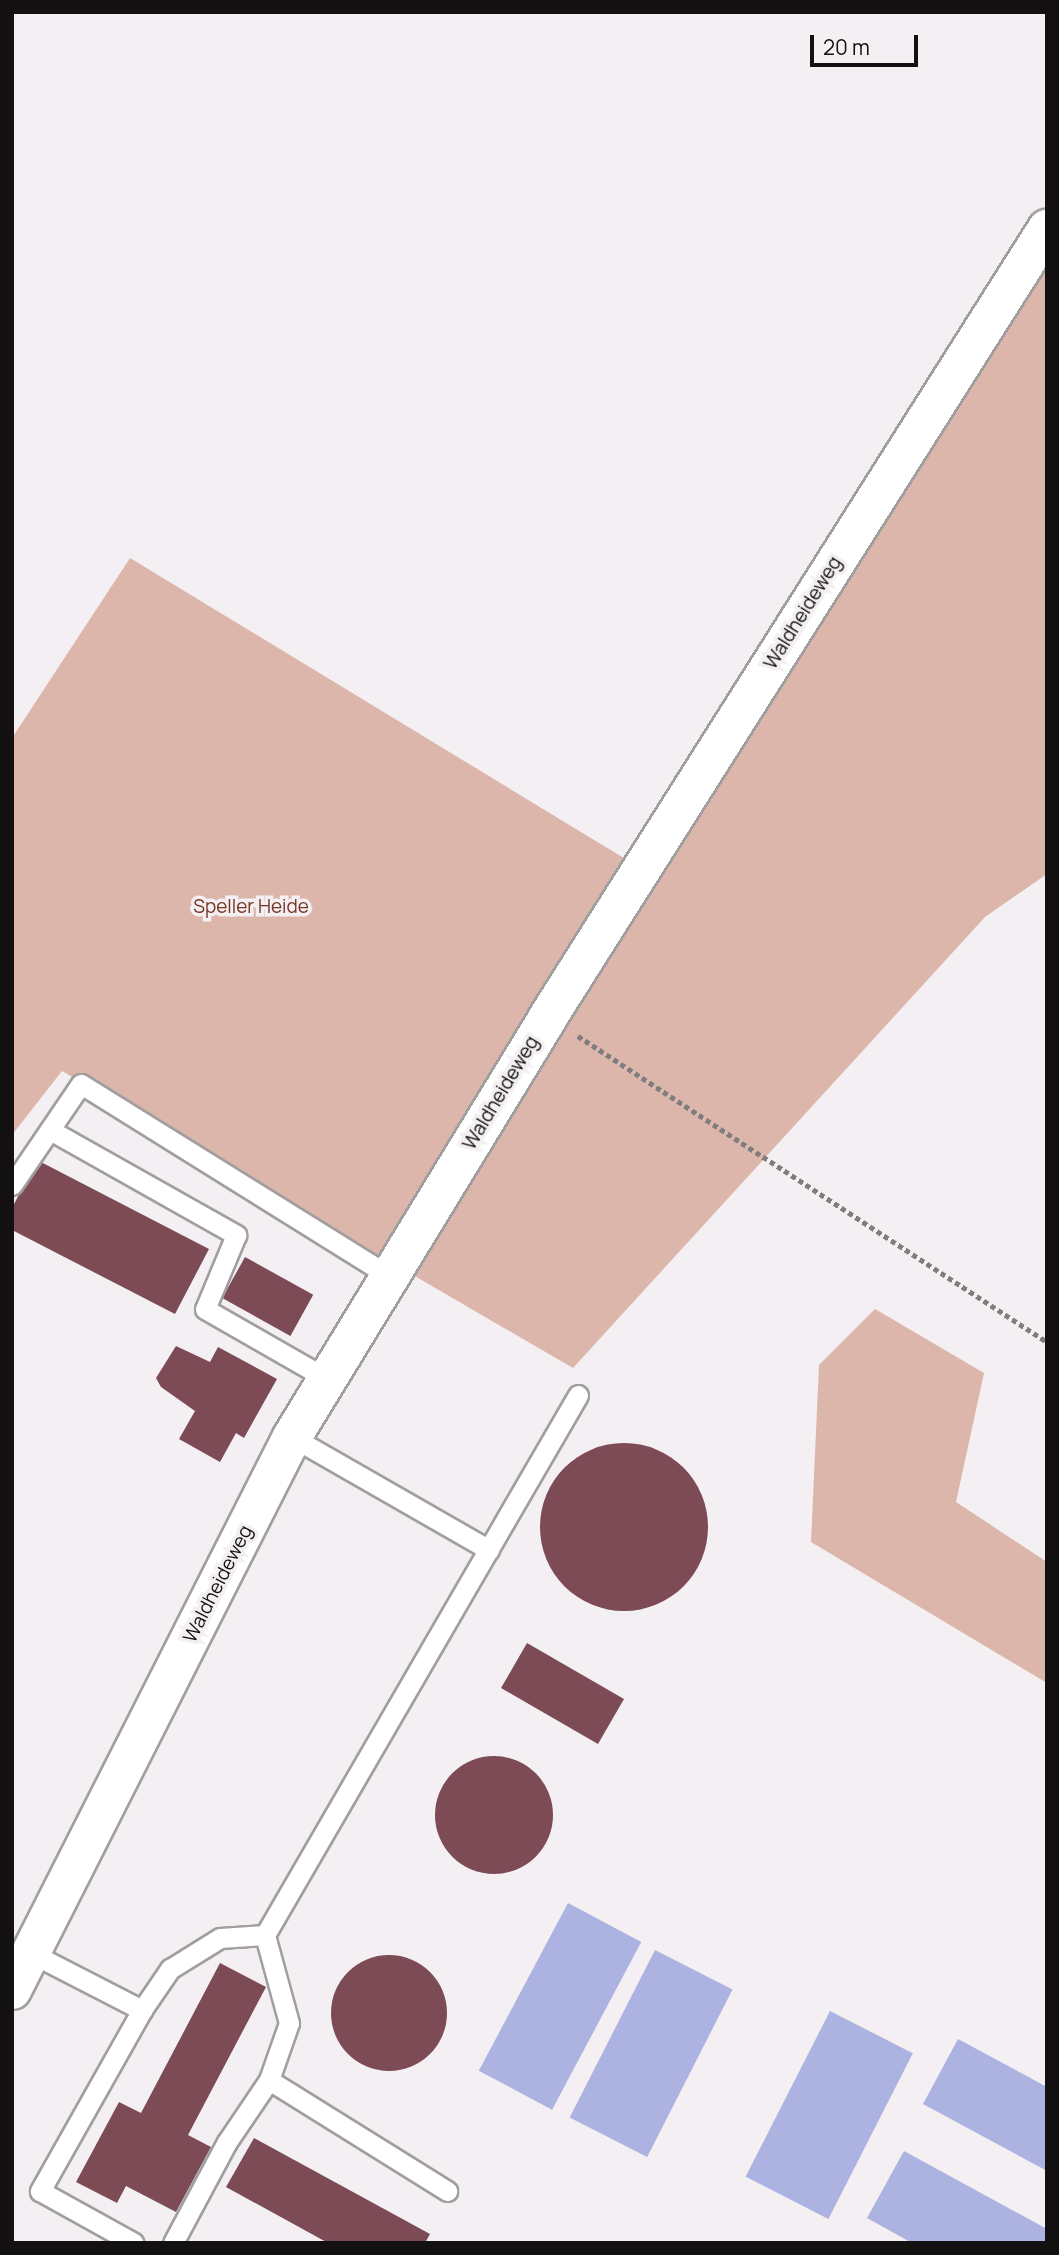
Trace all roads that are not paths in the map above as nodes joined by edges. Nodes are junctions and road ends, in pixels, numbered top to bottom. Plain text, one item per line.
1 (1047, 229) edge
2 (50, 1130) junction
3 (12, 1185) edge
4 (390, 1276) junction
5 (327, 1379) junction
6 (578, 1395) dead end
7 (292, 1437) junction
8 (489, 1550) junction
9 (265, 1935) junction
10 (33, 1954) junction
11 (12, 1990) edge
12 (142, 2010) junction
13 (269, 2080) junction
14 (447, 2191) dead end
15 (134, 2243) edge
16 (173, 2243) edge

1 - 4 street, Waldheideweg
2 - 3 lane
2 - 4 lane
2 - 5 lane
4 - 5 street, Waldheideweg
5 - 7 street, Waldheideweg
6 - 8 lane
7 - 8 lane
7 - 10 street, Waldheideweg
8 - 9 lane
9 - 12 lane
9 - 13 lane
10 - 11 street, Waldheideweg
10 - 12 lane
12 - 15 lane
13 - 14 lane
13 - 16 lane

